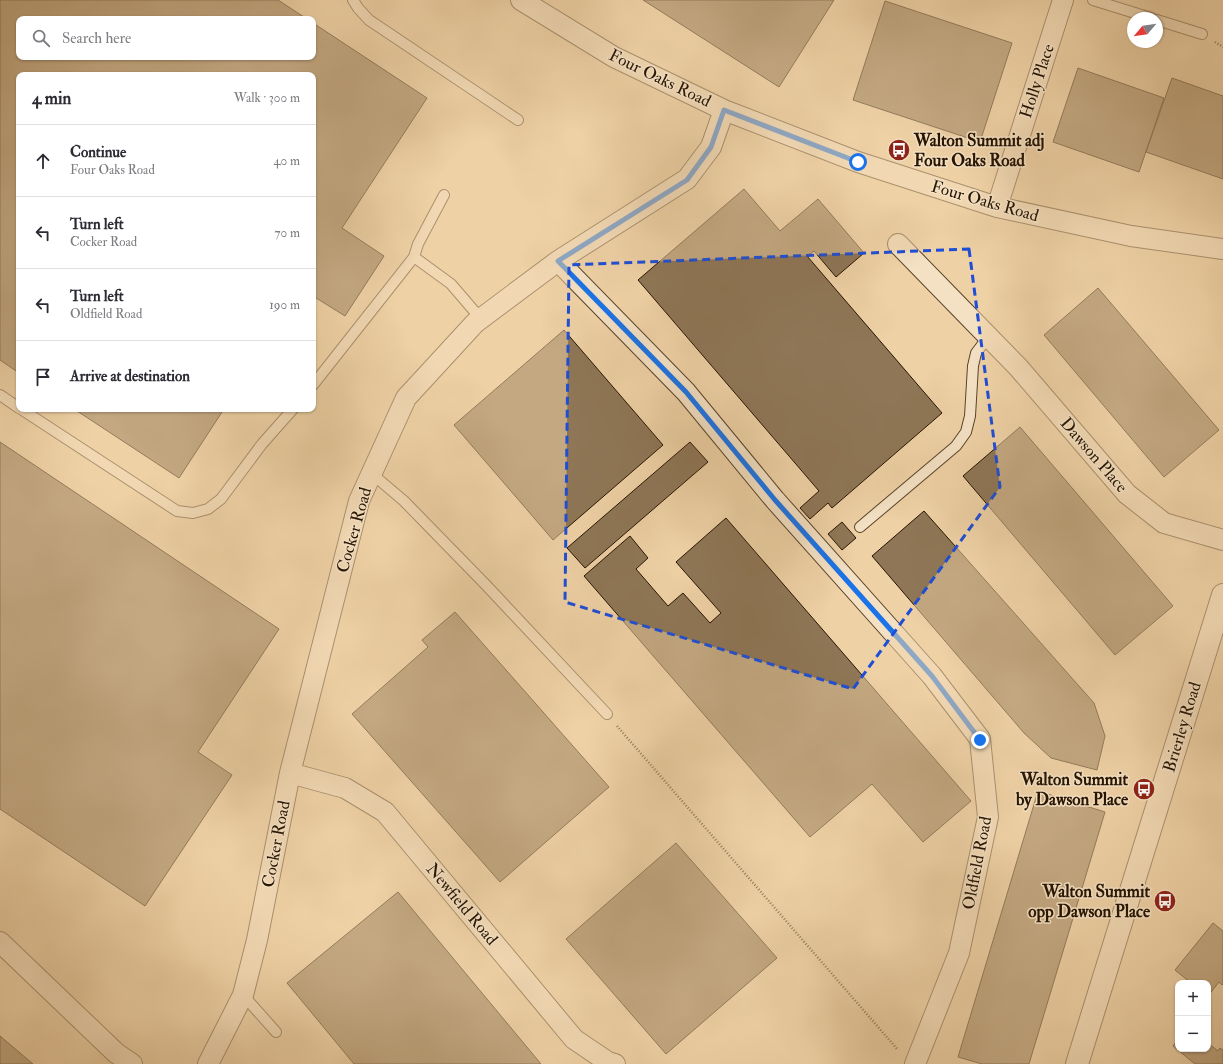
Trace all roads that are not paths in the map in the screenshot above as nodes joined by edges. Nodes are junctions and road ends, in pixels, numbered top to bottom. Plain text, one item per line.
1 (353, 0) edge
2 (521, 0) edge
3 (1063, 0) edge
4 (1093, 0) edge
5 (1132, 12) edge
6 (1163, 22) edge
7 (1202, 34) dead end
8 (724, 110) junction
9 (518, 120) dead end
10 (444, 194) dead end
11 (997, 207) junction
12 (898, 244) dead end
13 (1223, 249) edge
14 (414, 256) junction
15 (558, 261) junction
16 (481, 319) junction
17 (988, 336) junction
18 (316, 381) edge
19 (0, 395) edge
20 (16, 405) edge
21 (26, 412) edge
22 (290, 412) edge
23 (371, 473) junction
24 (860, 527) dead end
25 (1223, 540) edge
26 (1223, 595) edge
27 (607, 714) road end
28 (290, 773) junction
29 (0, 942) edge
30 (243, 995) junction
31 (276, 1032) dead end
32 (132, 1064) edge
33 (208, 1064) edge
34 (615, 1064) edge
35 (915, 1064) edge
36 (1077, 1064) edge

1 - 9 lane
2 - 8 street, Four Oaks Road
3 - 11 street, Holly Place
4 - 5 lane
6 - 7 lane
8 - 11 street, Four Oaks Road
8 - 15 street, Cocker Road
10 - 14 lane
11 - 13 street, Four Oaks Road
12 - 17 street, Dawson Place
14 - 16 lane
14 - 18 lane
15 - 16 street, Cocker Road
15 - 35 street, Oldfield Road
16 - 23 street, Cocker Road
17 - 24 lane
17 - 25 street, Dawson Place
19 - 20 lane
21 - 22 lane
23 - 27 lane
23 - 28 street, Cocker Road
26 - 36 street, Brierley Road
28 - 30 street, Cocker Road
28 - 34 street, Newfield Road
29 - 32 street
30 - 31 lane
30 - 33 street, Cocker Road

